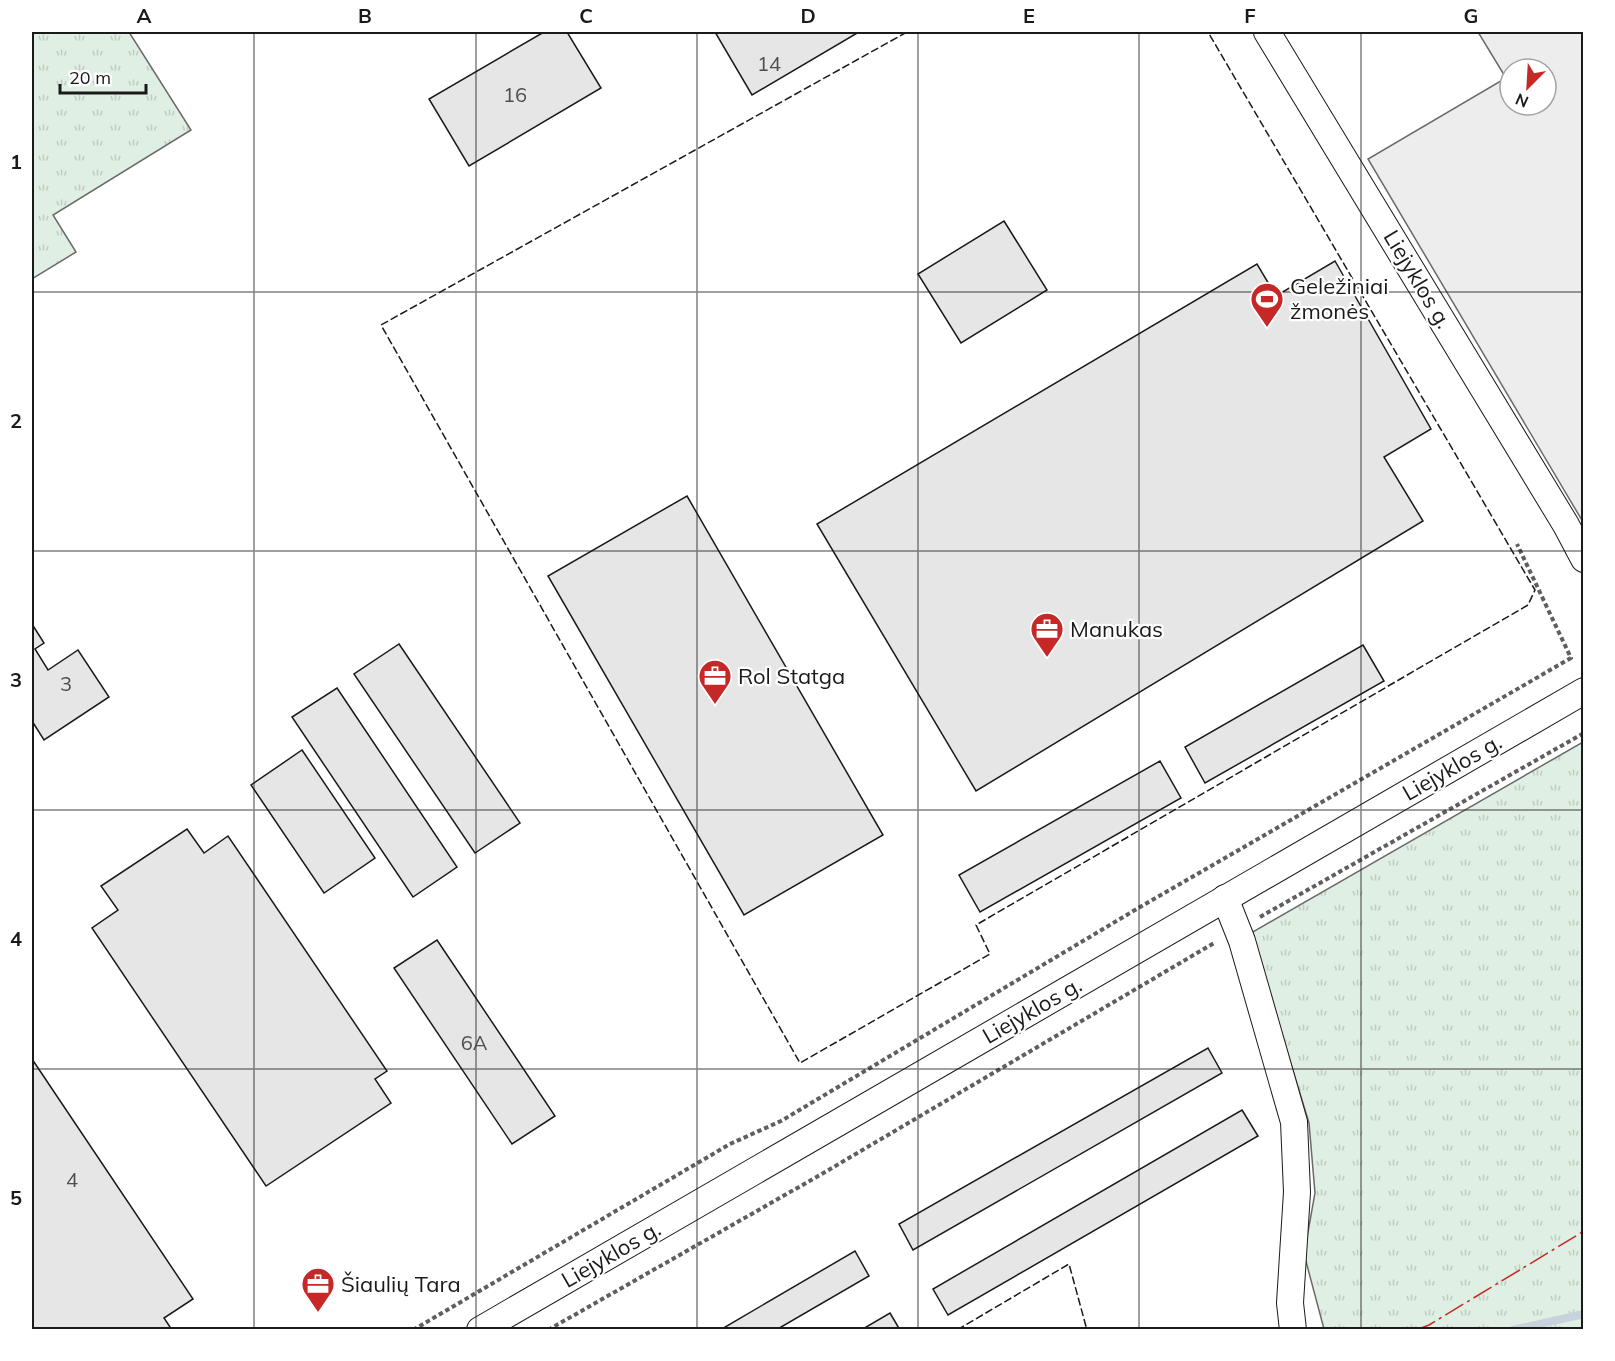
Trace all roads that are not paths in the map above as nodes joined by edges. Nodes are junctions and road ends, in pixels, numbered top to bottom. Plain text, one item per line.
1 (1267, 32) edge
2 (1584, 559) edge
3 (1584, 691) edge
4 (1225, 898) junction
5 (480, 1329) edge
6 (1293, 1329) edge

1 - 2 street, Liejyklos g.
3 - 4 street, Liejyklos g.
4 - 5 street, Liejyklos g.
4 - 6 street

